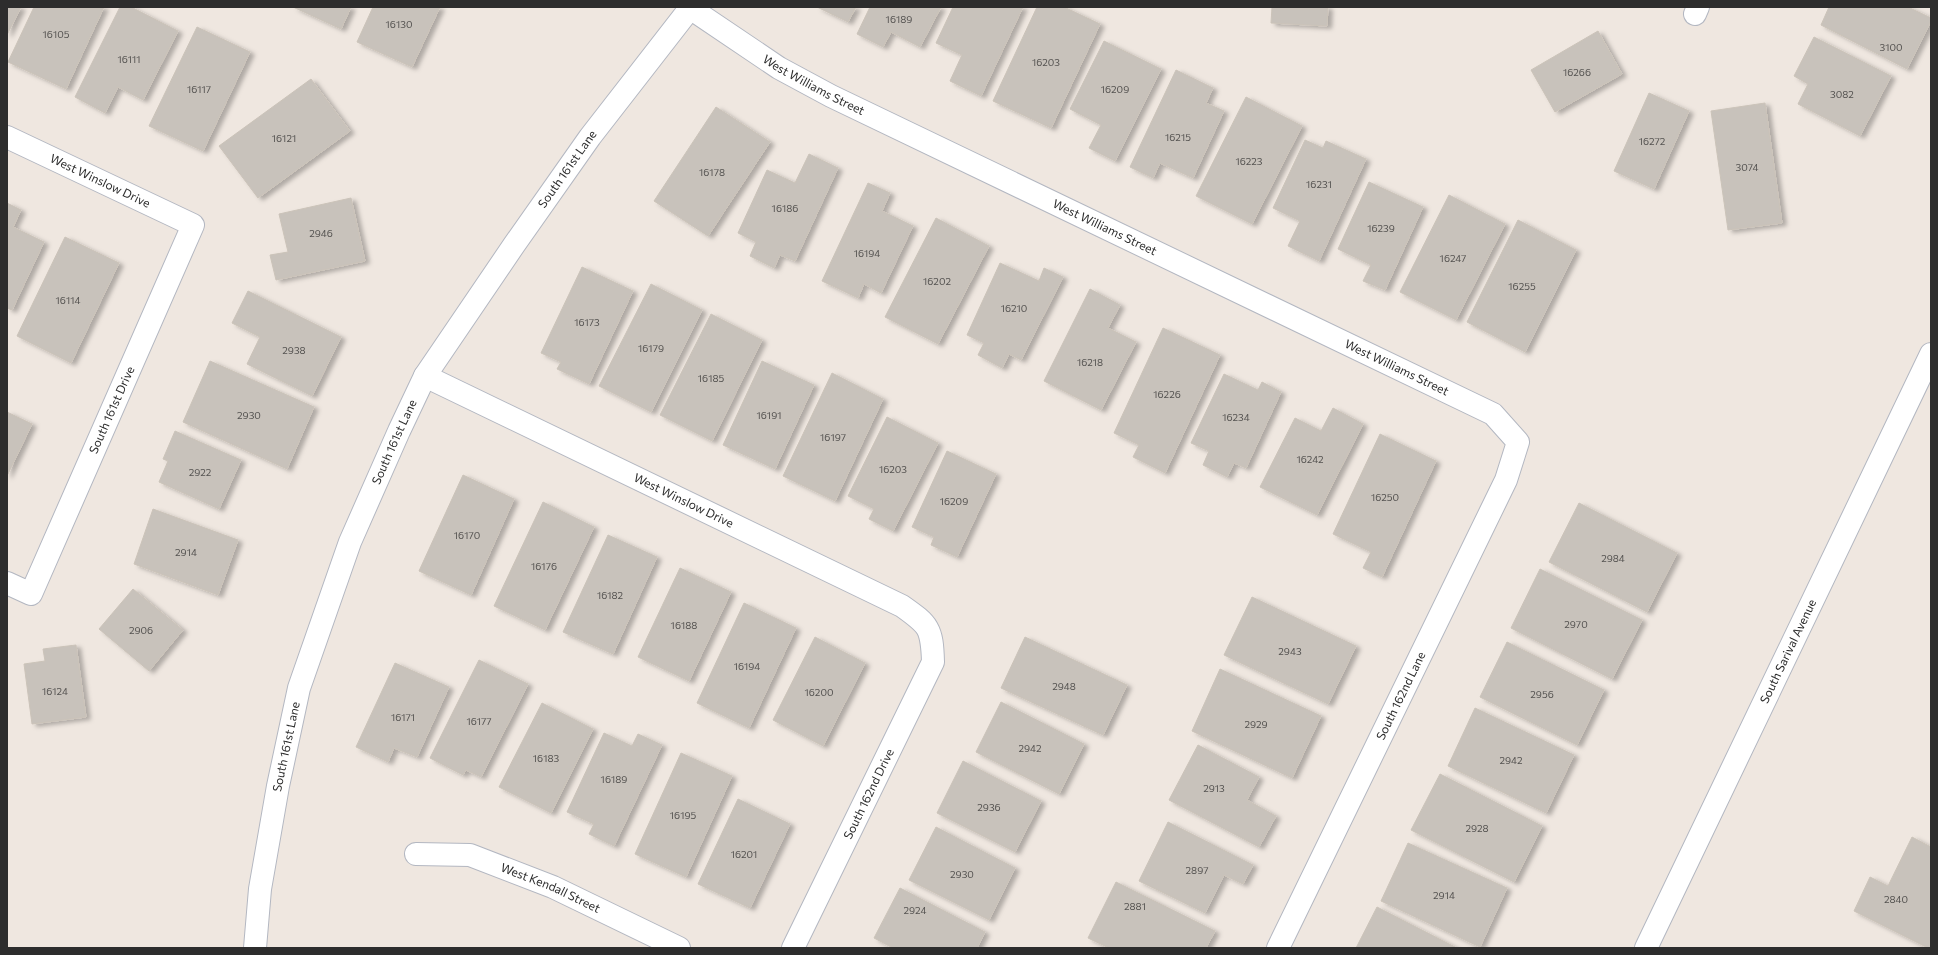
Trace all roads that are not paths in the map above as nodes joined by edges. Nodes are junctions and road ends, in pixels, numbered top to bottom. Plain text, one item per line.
1 (691, 8) edge
2 (7, 137) edge
3 (193, 226) joint
4 (1931, 354) edge
5 (425, 376) junction
6 (1518, 442) joint
7 (7, 583) edge
8 (932, 637) joint
9 (416, 854) dead end
10 (255, 948) edge
11 (679, 948) edge
12 (793, 948) edge
13 (1278, 948) edge
14 (1646, 948) edge

1 - 5 street, South 161st Lane
1 - 6 street, West Williams Street
2 - 3 street, West Winslow Drive
3 - 7 street, South 161st Drive
4 - 14 street, South Sarival Avenue
5 - 8 street, West Winslow Drive
5 - 10 street, South 161st Lane
6 - 13 street, South 162nd Lane
8 - 12 street, South 162nd Drive
9 - 11 street, West Kendall Street

